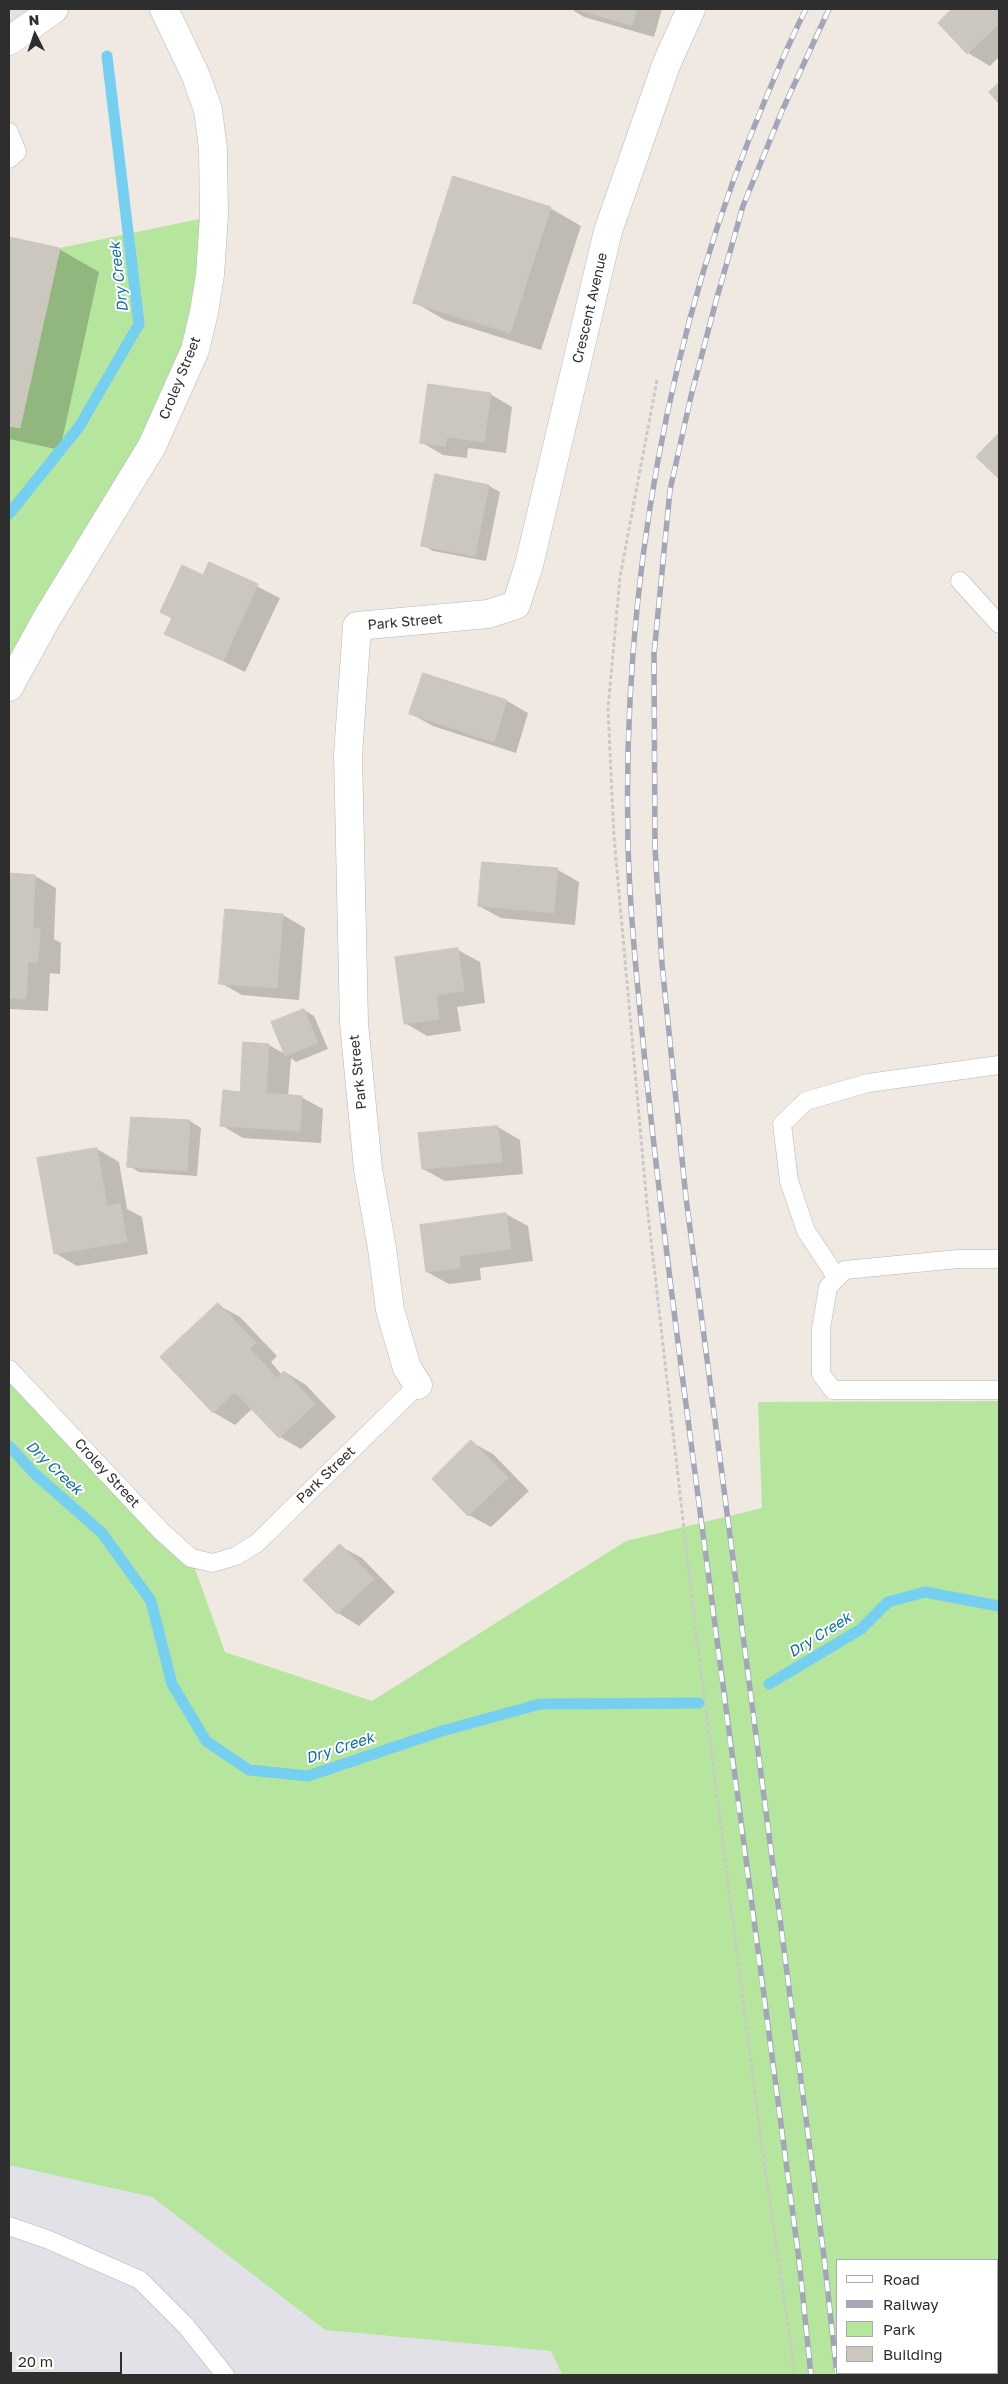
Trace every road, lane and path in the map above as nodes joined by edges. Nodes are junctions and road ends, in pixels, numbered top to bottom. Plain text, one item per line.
1 (54, 9) edge
2 (164, 9) edge
3 (691, 9) edge
4 (9, 41) edge
5 (9, 132) edge
6 (9, 159) edge
7 (657, 380) dead end
8 (960, 581) dead end
9 (505, 609) joint
10 (999, 624) edge
11 (9, 687) edge
12 (999, 1065) edge
13 (999, 1259) edge
14 (837, 1278) junction
15 (9, 1369) edge
16 (418, 1385) joint
17 (999, 1390) edge
18 (213, 1563) joint
19 (9, 2226) edge
20 (225, 2375) edge
21 (795, 2375) edge

1 - 4 street
2 - 11 street, Croley Street
3 - 9 street, Crescent Avenue
5 - 6 lane
7 - 21 path
8 - 10 lane
9 - 16 street, Park Street
12 - 14 lane
13 - 14 lane
14 - 17 lane
15 - 18 lane, Croley Street
16 - 18 lane, Park Street
19 - 20 lane

